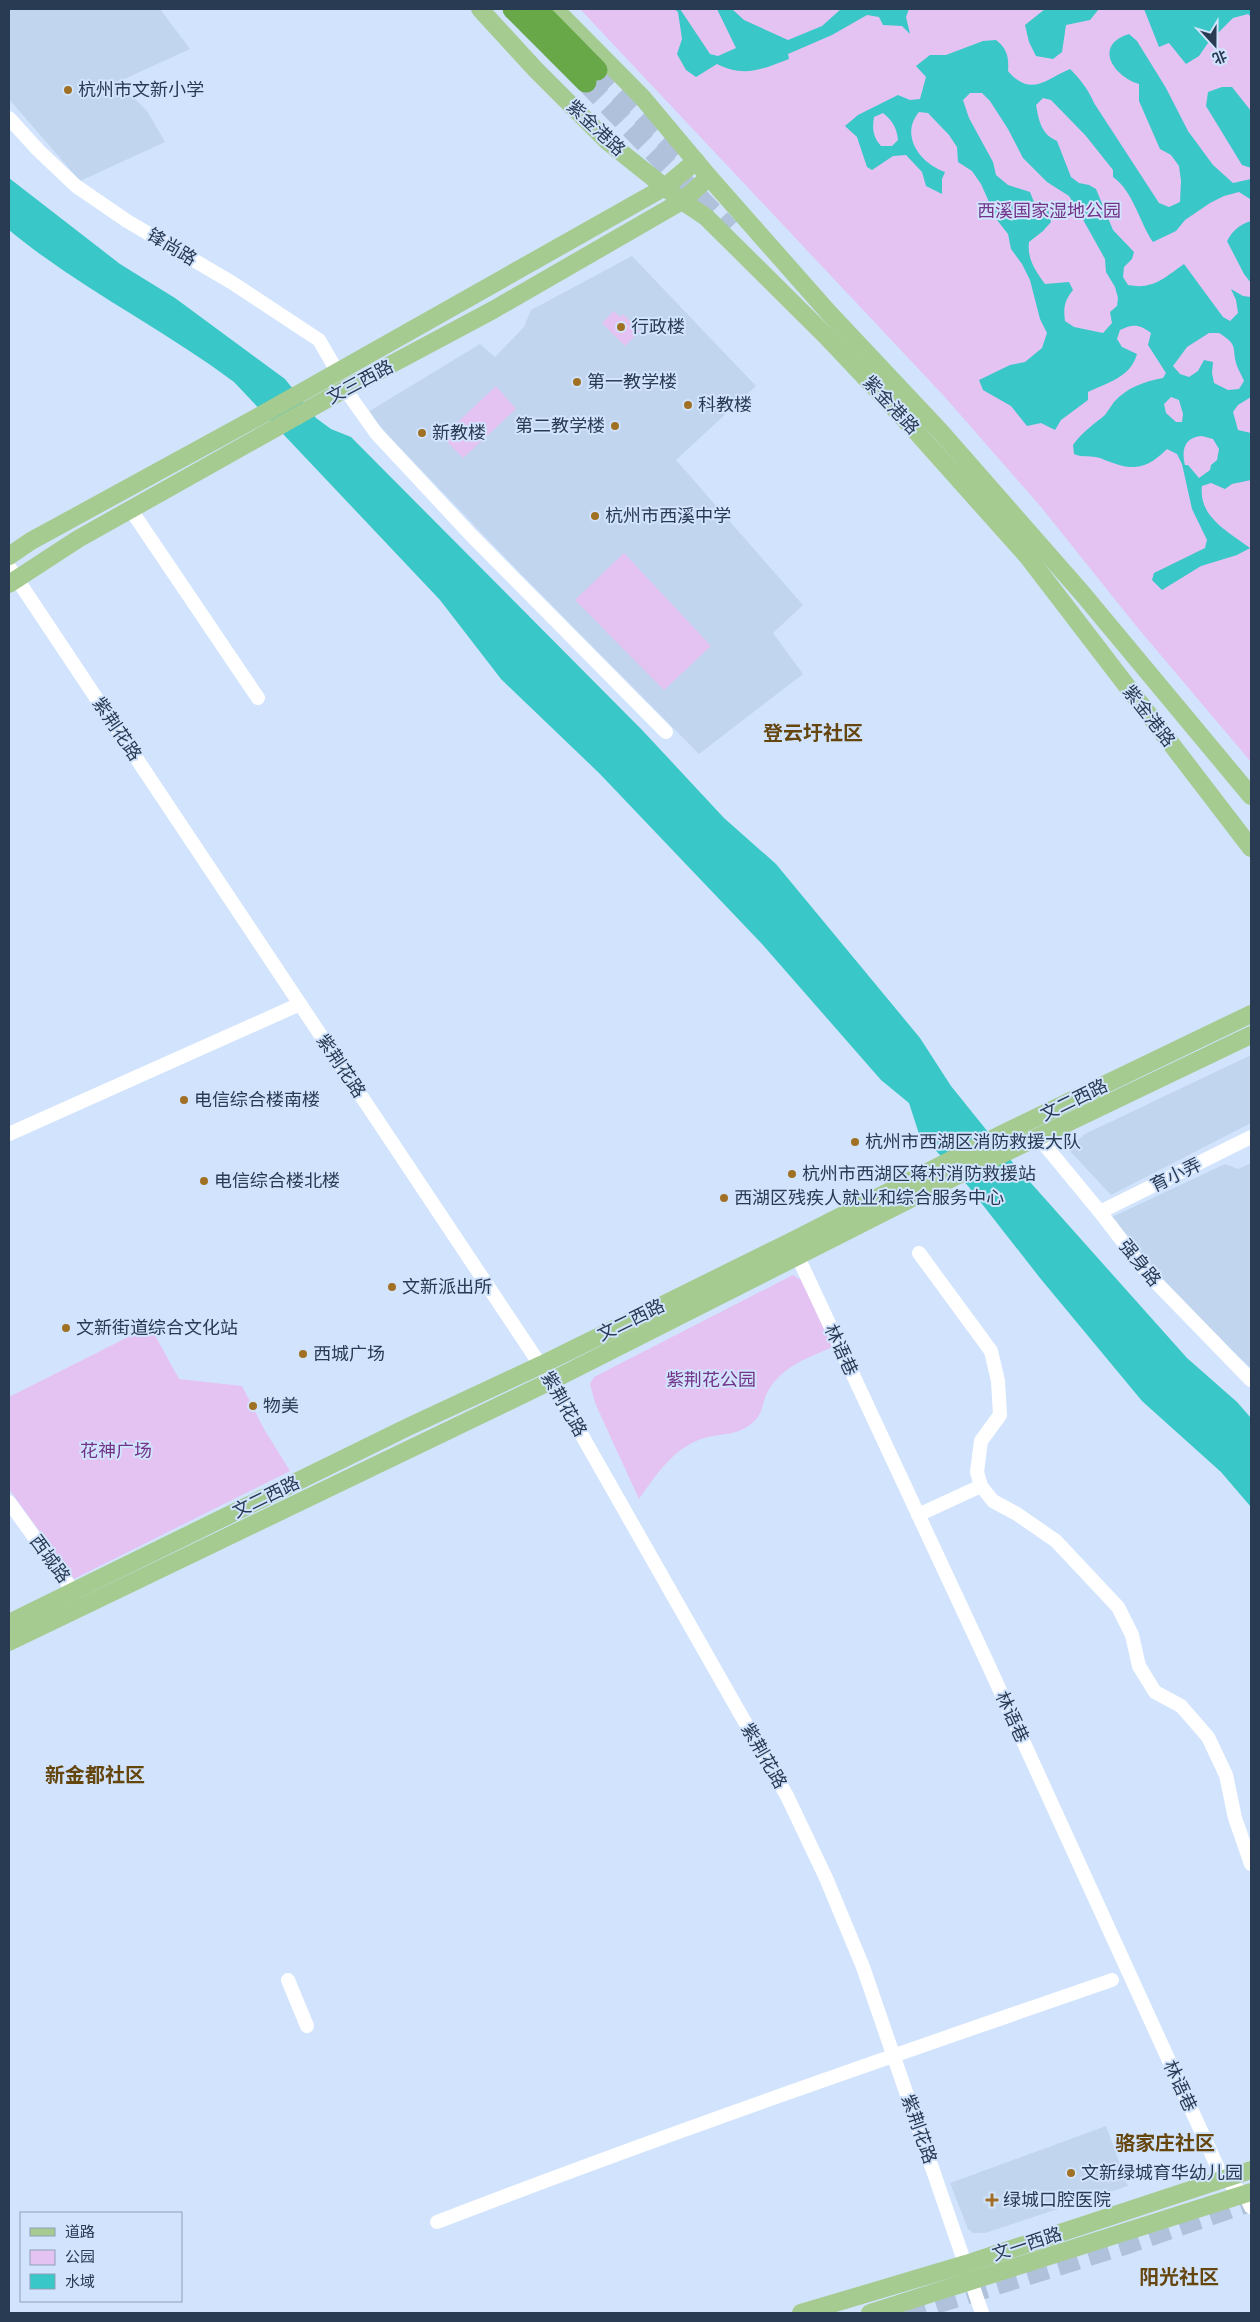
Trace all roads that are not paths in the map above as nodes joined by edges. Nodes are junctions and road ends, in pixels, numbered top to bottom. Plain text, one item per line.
1 (480, 9) edge
2 (513, 9) edge
3 (537, 9) edge
4 (555, 9) edge
5 (9, 118) edge
6 (696, 161) junction
7 (708, 177) junction
8 (665, 187) junction
9 (682, 201) junction
10 (336, 371) junction
11 (345, 390) junction
12 (131, 510) junction
13 (9, 556) edge
14 (12, 576) edge
15 (258, 698) dead end
16 (666, 732) dead end
17 (1251, 796) edge
18 (1251, 848) edge
19 (300, 1004) junction
20 (1251, 1014) edge
21 (1251, 1036) edge
22 (9, 1134) edge
23 (1038, 1138) junction
24 (1251, 1138) edge
25 (1100, 1212) junction
26 (920, 1253) dead end
27 (798, 1257) junction
28 (541, 1365) junction
29 (1251, 1380) edge
30 (551, 1381) junction
31 (981, 1486) junction
32 (9, 1502) edge
33 (918, 1515) junction
34 (74, 1592) junction
35 (9, 1623) edge
36 (9, 1642) edge
37 (1251, 1864) edge
38 (288, 1980) dead end
39 (1112, 1980) dead end
40 (307, 2026) dead end
41 (894, 2055) junction
42 (1251, 2170) edge
43 (1223, 2180) junction
44 (1249, 2198) edge
45 (437, 2222) dead end
46 (966, 2264) junction
47 (972, 2282) junction
48 (801, 2313) edge
49 (870, 2313) edge
50 (982, 2313) edge

1 - 8 main road, 紫金港路
2 - 3 highway
4 - 6 main road, 紫金港路
5 - 10 street, 锋尚路
6 - 7 main road, 紫金港路
6 - 8 main road, 文三西路
7 - 9 main road, 文三西路
7 - 17 main road, 紫金港路
8 - 9 main road, 紫金港路
8 - 10 main road, 文三西路
9 - 11 main road, 文三西路
9 - 18 main road, 紫金港路
10 - 13 main road, 文三西路
11 - 12 main road, 文三西路
11 - 16 street
12 - 14 main road, 文三西路
12 - 15 street
14 - 19 street, 紫荆花路
19 - 22 street
19 - 28 street, 紫荆花路
20 - 28 main road, 文二西路
21 - 23 main road, 文二西路
23 - 25 street, 强身路
23 - 27 main road, 文二西路
24 - 25 street, 育小弄
25 - 29 street, 强身路
26 - 31 street
27 - 30 main road, 文二西路
27 - 33 street, 林语巷
28 - 30 street, 紫荆花路
28 - 34 main road, 文二西路
30 - 36 main road, 文二西路
30 - 41 street, 紫荆花路
31 - 33 street
31 - 37 street
32 - 34 street, 西城路
33 - 43 street, 林语巷
34 - 35 main road, 文二西路
38 - 40 street
39 - 41 street
41 - 45 street
41 - 46 street, 紫荆花路
42 - 43 main road, 文一西路
43 - 44 street
43 - 46 main road, 文一西路
44 - 47 main road, 文一西路
46 - 47 street, 紫荆花路
46 - 48 main road, 文一西路
47 - 49 main road, 文一西路
47 - 50 street, 紫荆花路

